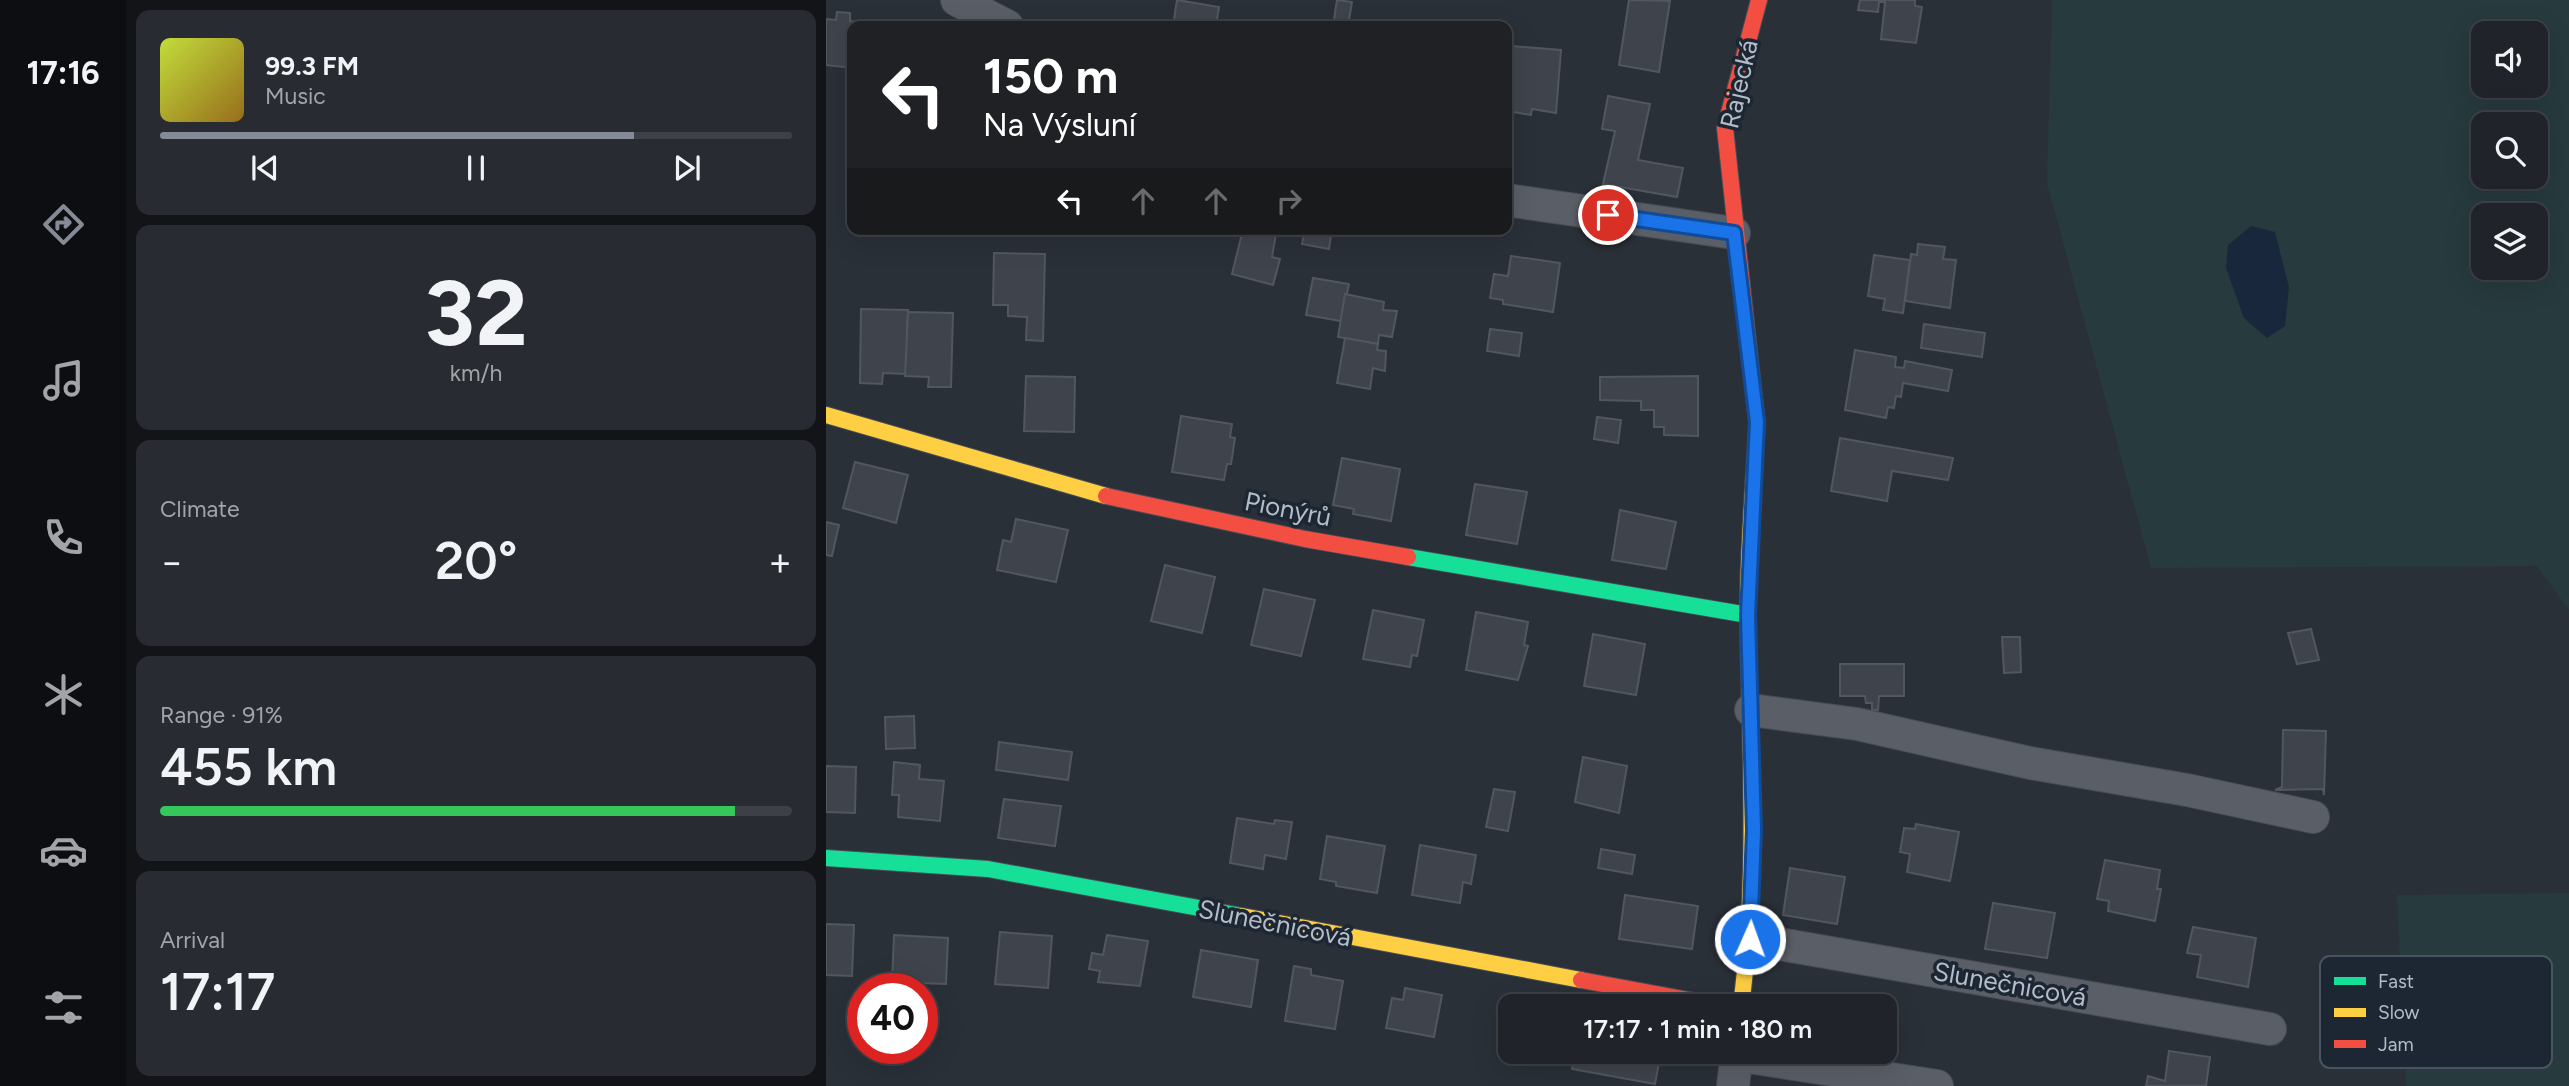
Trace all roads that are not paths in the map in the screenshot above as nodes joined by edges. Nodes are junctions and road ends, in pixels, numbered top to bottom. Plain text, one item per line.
1 (957, 0) edge
2 (1759, 0) edge
3 (997, 21) edge
4 (1512, 201) edge
5 (1734, 233) junction
6 (826, 415) edge
7 (1748, 615) junction
8 (1751, 710) junction
9 (2313, 817) dead end
10 (826, 858) edge
11 (1750, 939) junction
12 (1657, 994) edge
13 (1743, 994) edge
14 (2270, 1029) dead end
15 (1736, 1064) edge
16 (1804, 1064) edge
17 (1733, 1086) edge
18 (1937, 1086) edge

1 - 3 street
2 - 5 street, Rajecká
4 - 5 street
5 - 7 street, Rajecká
6 - 7 street, Pionýrů
7 - 8 street, Rajecká
8 - 9 street
8 - 11 street, Rajecká
10 - 12 street, Slunečnicová
11 - 13 street, Rajecká
11 - 14 street, Slunečnicová
15 - 17 street
16 - 18 street

